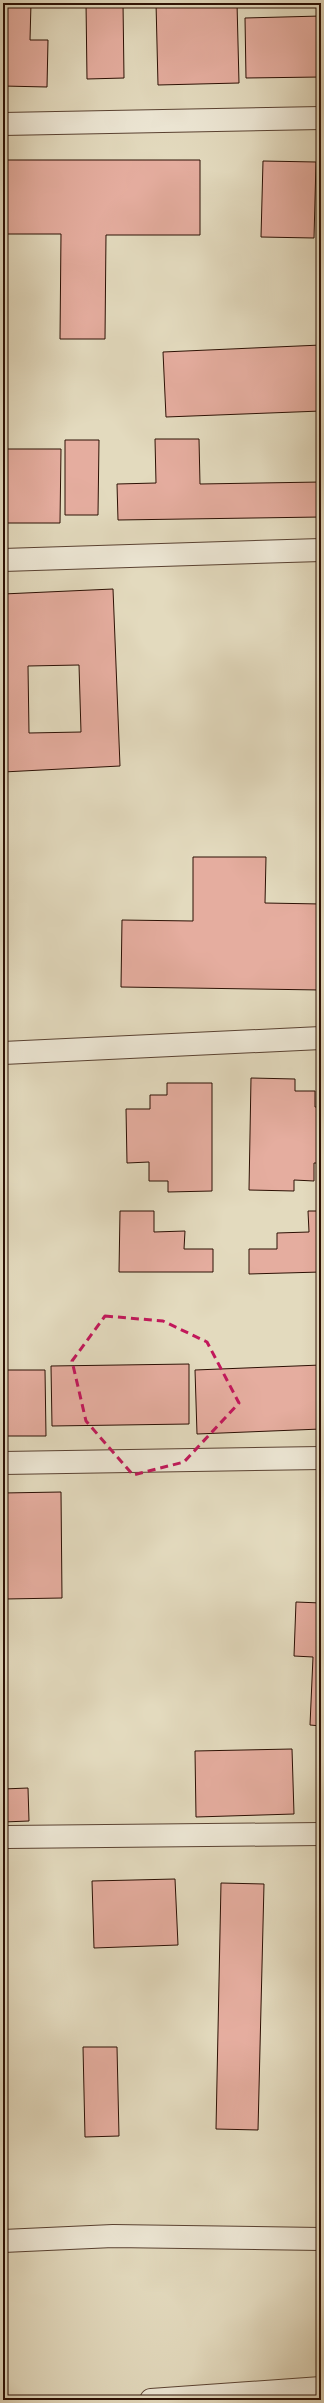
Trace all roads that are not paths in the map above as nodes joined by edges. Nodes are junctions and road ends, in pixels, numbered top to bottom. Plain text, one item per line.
1 (321, 118) edge
2 (3, 124) edge
3 (321, 550) edge
4 (3, 560) edge
5 (321, 1038) edge
6 (3, 1053) edge
7 (321, 1458) edge
8 (3, 1463) edge
9 (321, 1834) edge
10 (7, 1837) dead end
11 (321, 2239) edge
12 (3, 2240) edge
13 (321, 2388) edge
14 (151, 2400) edge

1 - 2 street
3 - 4 street
5 - 6 street
7 - 8 street
9 - 10 street
11 - 12 street
13 - 14 street

